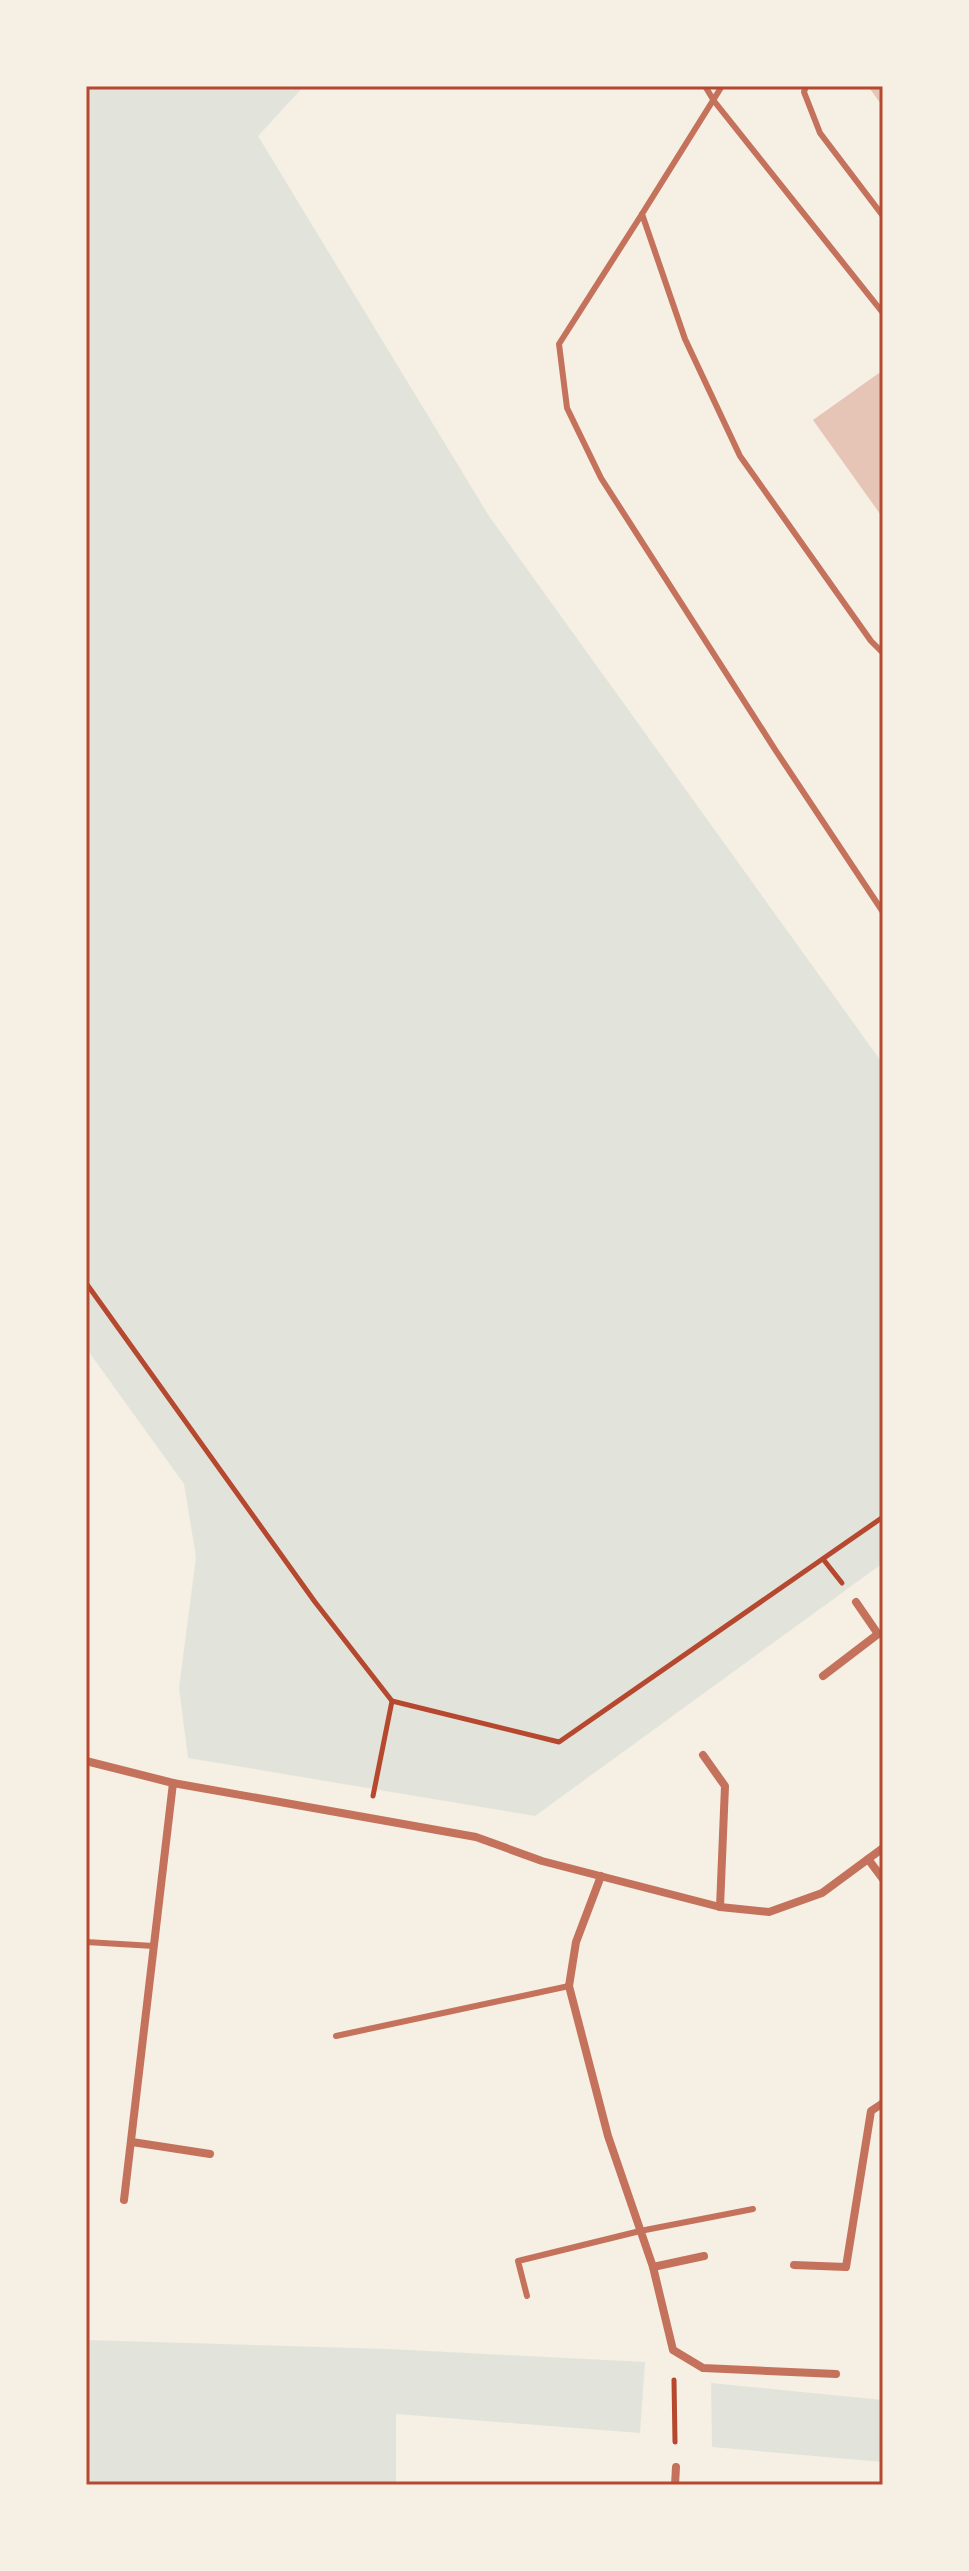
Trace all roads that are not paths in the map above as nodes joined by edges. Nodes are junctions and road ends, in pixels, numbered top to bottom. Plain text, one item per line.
1 (705, 86) edge
2 (722, 86) edge
3 (806, 86) edge
4 (714, 101) junction
5 (642, 214) junction
6 (883, 216) edge
7 (883, 313) edge
8 (883, 653) edge
9 (883, 912) edge
10 (856, 1602) dead end
11 (880, 1634) edge
12 (823, 1676) dead end
13 (703, 1755) dead end
14 (86, 1761) edge
15 (173, 1783) junction
16 (883, 1848) edge
17 (868, 1859) junction
18 (601, 1876) junction
19 (883, 1879) edge
20 (720, 1907) junction
21 (86, 1942) edge
22 (154, 1946) junction
23 (569, 1986) junction
24 (336, 2036) dead end
25 (883, 2103) edge
26 (132, 2142) junction
27 (210, 2154) dead end
28 (124, 2200) dead end
29 (753, 2209) dead end
30 (640, 2231) junction
31 (704, 2256) dead end
32 (794, 2265) dead end
33 (653, 2267) junction
34 (527, 2296) dead end
35 (836, 2374) dead end
36 (676, 2467) road end
37 (675, 2485) edge

1 - 4 lane
2 - 4 lane
3 - 6 lane
4 - 5 lane
4 - 7 lane
5 - 8 lane
5 - 9 lane
10 - 11 street
11 - 12 street
13 - 20 street
14 - 15 street
15 - 18 street
15 - 22 street
16 - 17 street
17 - 19 street
17 - 20 street
18 - 20 street
18 - 23 street
21 - 22 lane
22 - 26 street
23 - 24 lane
23 - 30 street
25 - 32 street
26 - 27 street
26 - 28 street
29 - 30 lane
30 - 33 street
30 - 34 lane
31 - 33 street
33 - 35 street
36 - 37 street

